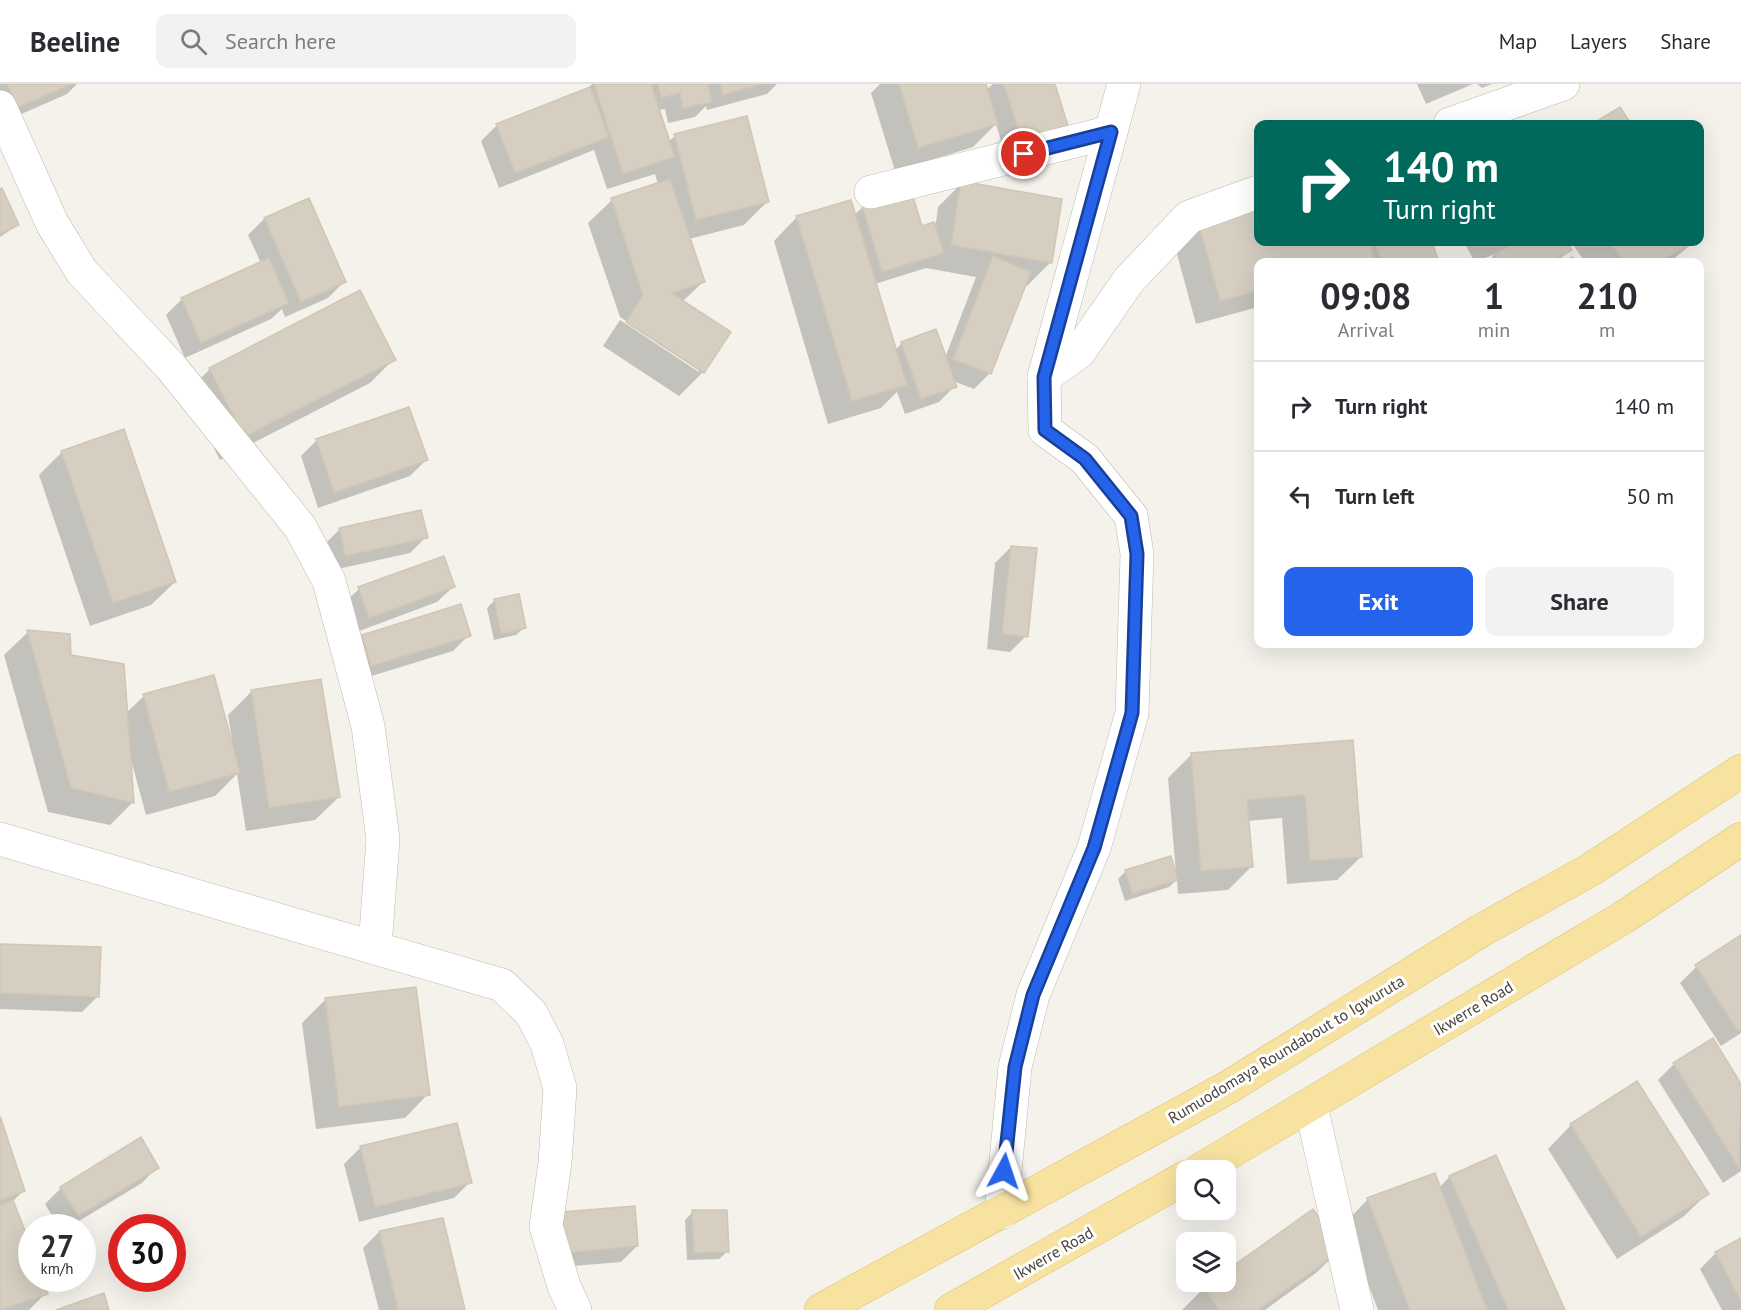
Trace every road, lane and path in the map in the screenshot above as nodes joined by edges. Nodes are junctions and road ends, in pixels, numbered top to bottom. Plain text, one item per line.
1 (1124, 84) edge
2 (1563, 84) edge
3 (0, 107) edge
4 (1461, 120) edge
5 (1111, 132) junction
6 (871, 192) dead end
7 (1254, 193) edge
8 (1044, 377) junction
9 (1741, 771) edge
10 (0, 839) edge
11 (1741, 839) edge
12 (375, 947) junction
13 (1311, 1106) junction
14 (1217, 1160) edge
15 (1176, 1184) edge
16 (1001, 1213) junction
17 (575, 1310) edge
18 (822, 1310) edge
19 (951, 1310) edge
20 (1357, 1310) edge

1 - 5 street
2 - 4 street
3 - 12 street
5 - 6 street
5 - 8 street
7 - 8 street
8 - 16 street
9 - 16 main road, Rumuodomaya Roundabout to Igwuruta
10 - 12 street
11 - 13 main road, Ikwerre Road
12 - 17 street
13 - 14 main road, Ikwerre Road
13 - 20 street
15 - 19 main road, Ikwerre Road
16 - 18 main road, Rumuodomaya Roundabout to Igwuruta

